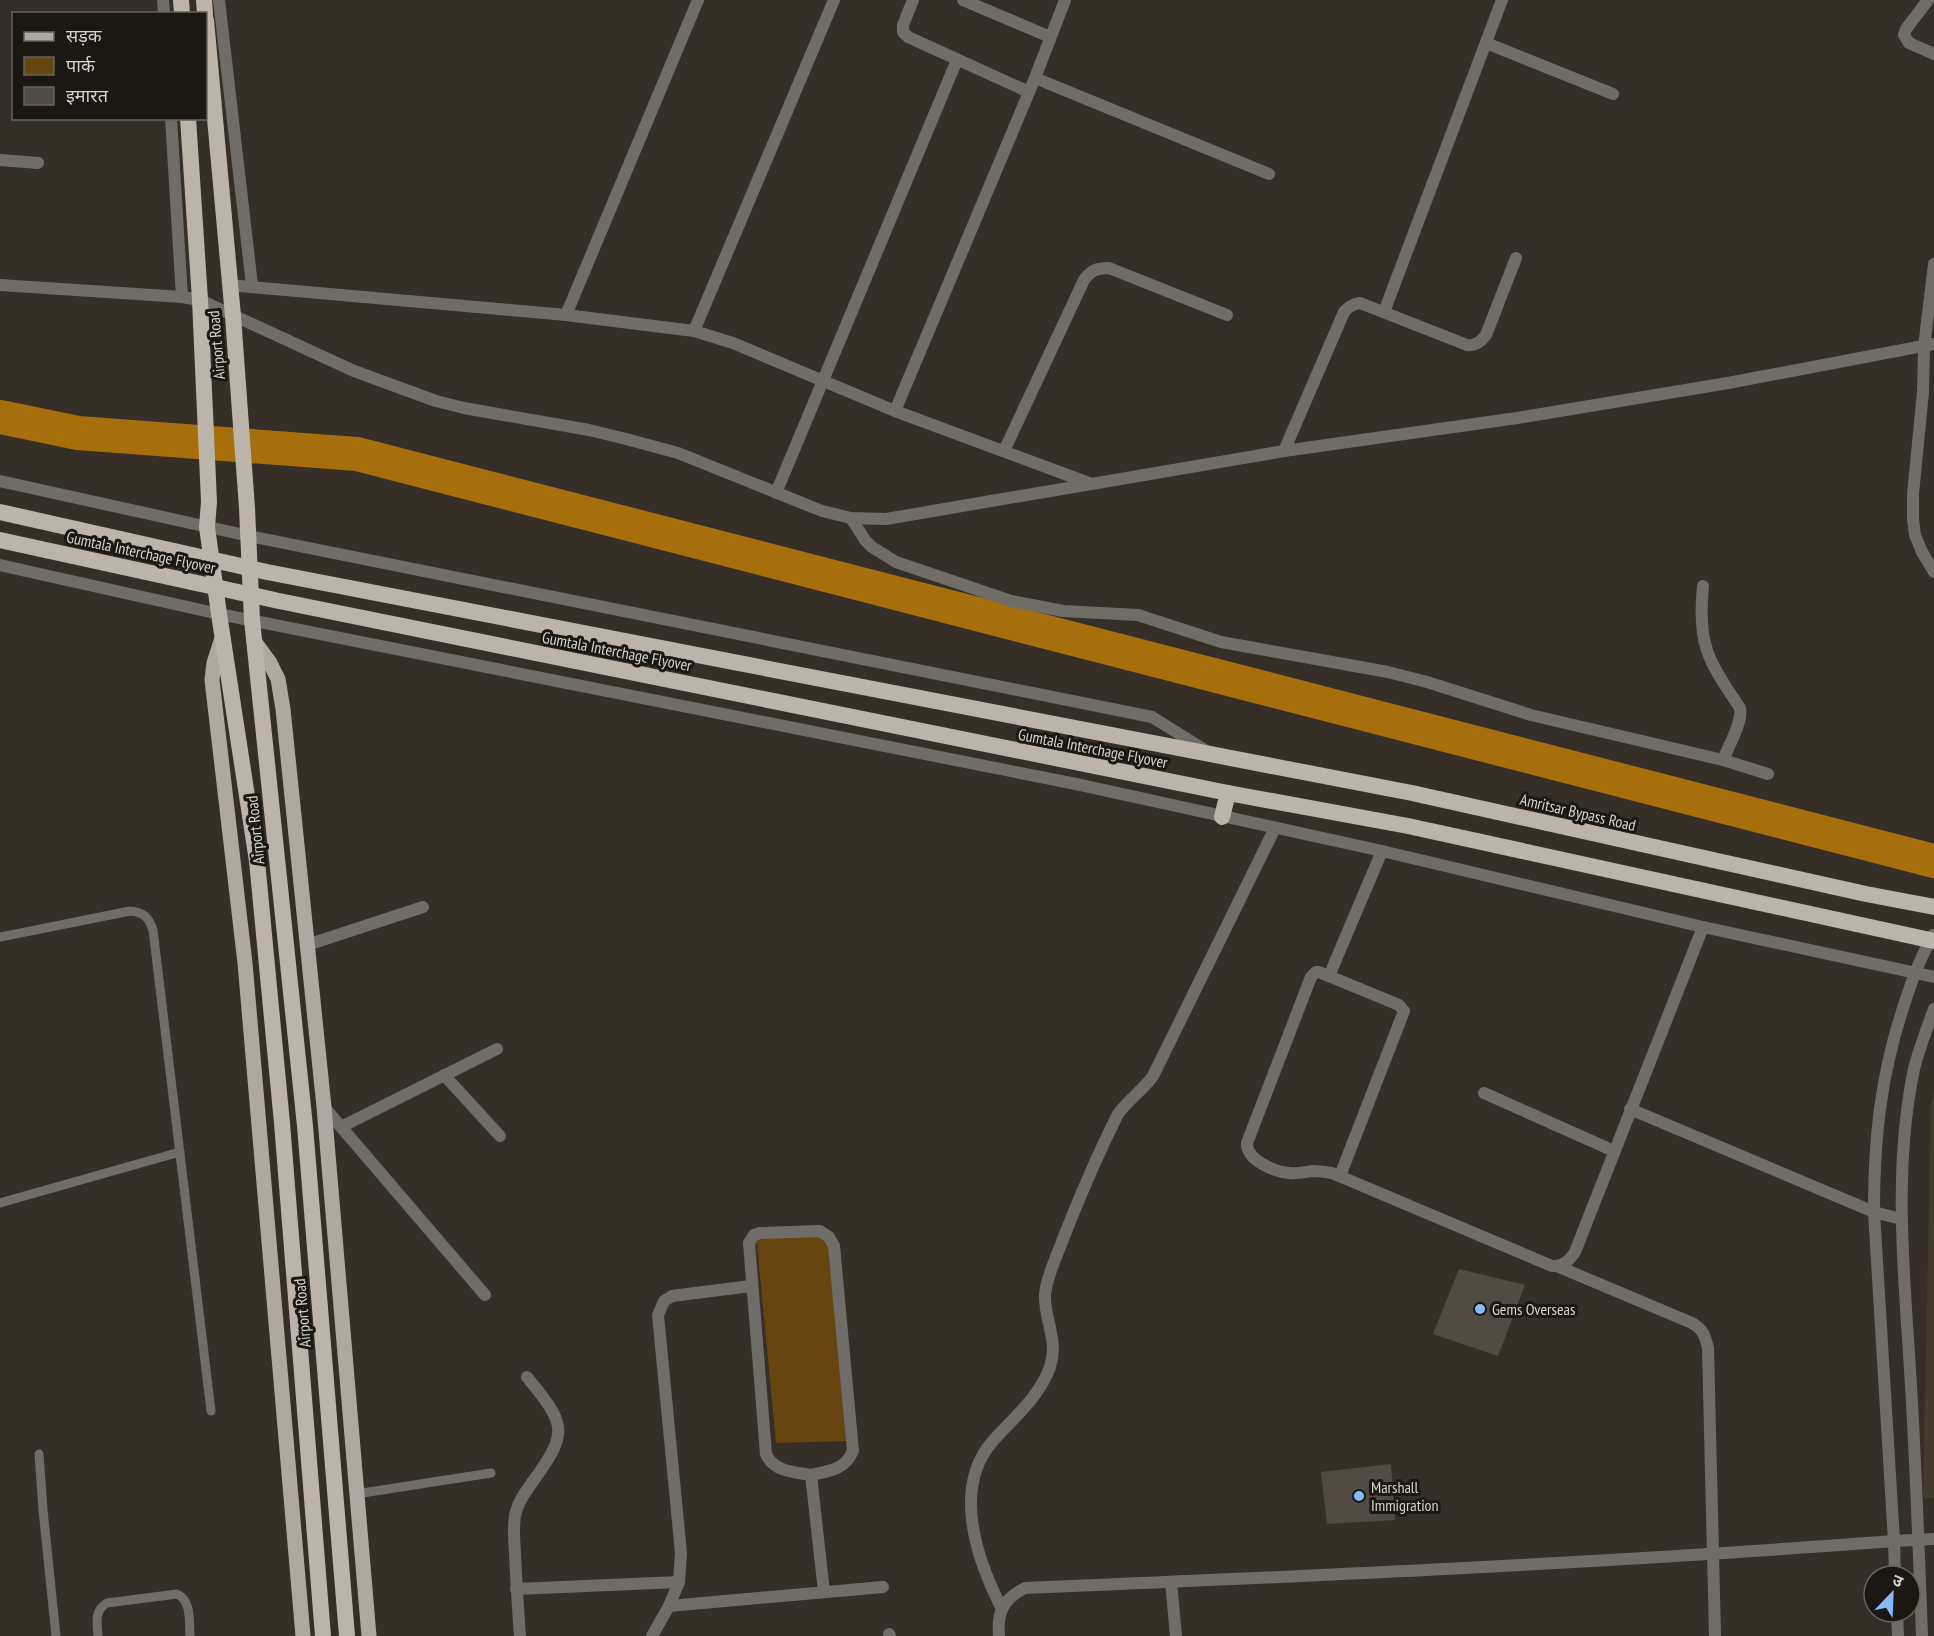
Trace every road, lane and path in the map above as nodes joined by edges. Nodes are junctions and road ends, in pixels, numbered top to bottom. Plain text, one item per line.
1 (219, 0) edge
2 (698, 0) edge
3 (834, 0) edge
4 (913, 0) edge
5 (963, 0) edge
6 (1065, 0) edge
7 (1502, 0) edge
8 (1928, 0) edge
9 (207, 32) edge
10 (1050, 38) junction
11 (1486, 44) junction
12 (1934, 54) edge
13 (957, 60) junction
14 (1035, 78) junction
15 (1029, 92) junction
16 (1613, 94) dead end
17 (171, 120) edge
18 (188, 120) edge
19 (0, 160) edge
20 (38, 163) dead end
21 (1269, 174) dead end
22 (1516, 258) dead end
23 (1934, 264) edge
24 (0, 285) edge
25 (229, 285) junction
26 (252, 285) junction
27 (182, 297) junction
28 (200, 300) junction
29 (1384, 312) junction
30 (566, 315) junction
31 (1227, 315) dead end
32 (233, 316) junction
33 (694, 331) junction
34 (1929, 346) edge
35 (823, 381) junction
36 (894, 411) junction
37 (1004, 451) junction
38 (1284, 451) junction
39 (0, 482) edge
40 (1090, 484) junction
41 (776, 493) junction
42 (0, 512) edge
43 (851, 518) junction
44 (207, 527) junction
45 (249, 536) junction
46 (0, 540) edge
47 (0, 565) edge
48 (1934, 572) edge
49 (1703, 586) dead end
50 (219, 614) junction
51 (252, 620) junction
52 (222, 638) junction
53 (254, 641) junction
54 (1213, 755) junction
55 (1723, 760) junction
56 (1768, 774) dead end
57 (1228, 794) junction
58 (1222, 817) junction
59 (1275, 828) junction
60 (1382, 851) junction
61 (423, 907) dead end
62 (1934, 907) edge
63 (1703, 927) junction
64 (0, 937) edge
65 (1933, 938) edge
66 (307, 945) junction
67 (1915, 973) junction
68 (1329, 975) junction
69 (1934, 977) edge
70 (1934, 1009) edge
71 (497, 1049) dead end
72 (444, 1075) junction
73 (1484, 1093) dead end
74 (324, 1107) junction
75 (1630, 1109) junction
76 (341, 1127) junction
77 (500, 1136) dead end
78 (1614, 1151) junction
79 (180, 1152) junction
80 (1340, 1176) junction
81 (0, 1203) edge
82 (1874, 1212) junction
83 (1901, 1219) junction
84 (1559, 1267) junction
85 (751, 1287) junction
86 (485, 1295) dead end
87 (527, 1377) dead end
88 (211, 1411) dead end
89 (39, 1454) dead end
90 (491, 1473) dead end
91 (811, 1474) junction
92 (356, 1494) junction
93 (1934, 1539) edge
94 (1919, 1540) junction
95 (1894, 1541) junction
96 (1712, 1555) junction
97 (1895, 1564) edge
98 (679, 1582) junction
99 (1171, 1582) junction
100 (883, 1587) dead end
101 (516, 1589) junction
102 (824, 1592) junction
103 (669, 1606) junction
104 (1002, 1609) junction
105 (56, 1636) edge
106 (98, 1636) edge
107 (190, 1636) edge
108 (303, 1636) edge
109 (323, 1636) edge
110 (347, 1636) edge
111 (369, 1636) edge
112 (520, 1636) edge
113 (652, 1636) edge
114 (999, 1636) edge
115 (1176, 1636) edge
116 (1715, 1636) edge
117 (1922, 1636) edge

1 - 26 street
2 - 30 street
3 - 33 street
4 - 13 street
5 - 10 street
6 - 10 street
7 - 11 street
8 - 12 street
9 - 25 highway, Airport Road
10 - 14 street
11 - 16 street
11 - 29 street
13 - 15 street
13 - 35 street
14 - 15 street
14 - 21 street
15 - 36 street
17 - 27 street
18 - 28 highway, Airport Road
19 - 20 street
22 - 29 street
23 - 34 street
24 - 27 street
25 - 26 street
25 - 32 highway, Airport Road
26 - 30 street
27 - 28 street
28 - 32 street
28 - 44 highway, Airport Road
29 - 38 street
30 - 33 street
31 - 37 street
32 - 41 street
32 - 45 highway, Airport Road
33 - 35 street
34 - 38 street
34 - 48 street
35 - 36 street
35 - 41 street
36 - 37 street
37 - 40 street
38 - 40 street
39 - 44 street
40 - 43 street
41 - 43 street
42 - 54 highway, Gumtala Interchage Flyover
43 - 55 street
44 - 45 street
44 - 50 highway, Airport Road
45 - 51 highway, Airport Road
45 - 54 street
46 - 57 highway, Gumtala Interchage Flyover
47 - 50 street
49 - 55 street
50 - 51 street
50 - 52 highway, Airport Road
51 - 53 highway, Airport Road
51 - 58 street
52 - 108 main road
52 - 109 highway, Airport Road
53 - 66 main road
53 - 110 highway, Airport Road
54 - 62 highway, Amritsar Bypass Road
55 - 56 street
57 - 58 highway
57 - 65 highway
58 - 59 street
59 - 60 street
59 - 104 street
60 - 63 street
60 - 68 street
61 - 66 street
63 - 67 street
63 - 75 street
64 - 79 lane
65 - 67 street
66 - 74 main road
67 - 69 street
67 - 82 street
68 - 80 street
68 - 80 street
70 - 83 street
71 - 72 street
72 - 76 street
72 - 77 street
73 - 78 street
74 - 76 street
74 - 92 main road
75 - 78 street
75 - 82 street
76 - 86 street
78 - 84 street
79 - 81 lane
79 - 88 lane
80 - 84 street
82 - 83 street
82 - 95 street
83 - 94 street
84 - 96 street
85 - 91 street
85 - 91 street
85 - 98 street
87 - 101 street
89 - 105 lane
90 - 92 lane
91 - 102 street
92 - 111 main road
93 - 94 street
94 - 95 street
94 - 117 street
95 - 96 street
95 - 97 street
96 - 99 street
96 - 116 street
98 - 101 street
98 - 103 street
99 - 104 street
99 - 115 street
100 - 102 street
101 - 112 street
102 - 103 street
103 - 113 street
104 - 114 street
106 - 107 lane

